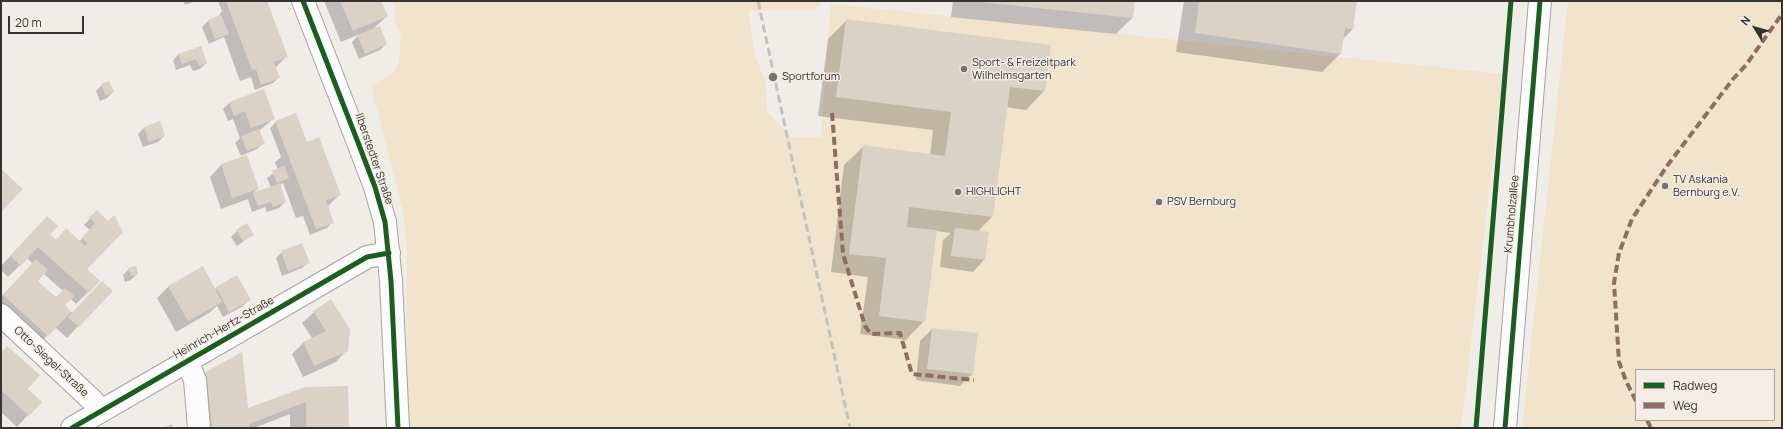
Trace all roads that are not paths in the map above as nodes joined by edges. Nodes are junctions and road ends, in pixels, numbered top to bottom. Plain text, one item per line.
1 (303, 1) edge
2 (1540, 1) edge
3 (389, 253) junction
4 (1, 315) edge
5 (187, 360) junction
6 (100, 410) junction
7 (72, 428) edge
8 (199, 428) edge
9 (398, 428) edge
10 (1506, 428) edge

1 - 3 street, Ilberstedter Straße
2 - 10 street, Krumbholzallee
3 - 5 street, Heinrich-Hertz-Straße
3 - 9 street, Ilberstedter Straße
4 - 6 street, Otto-Siegel-Straße
5 - 6 street, Heinrich-Hertz-Straße
5 - 8 street
6 - 7 street, Heinrich-Hertz-Straße

